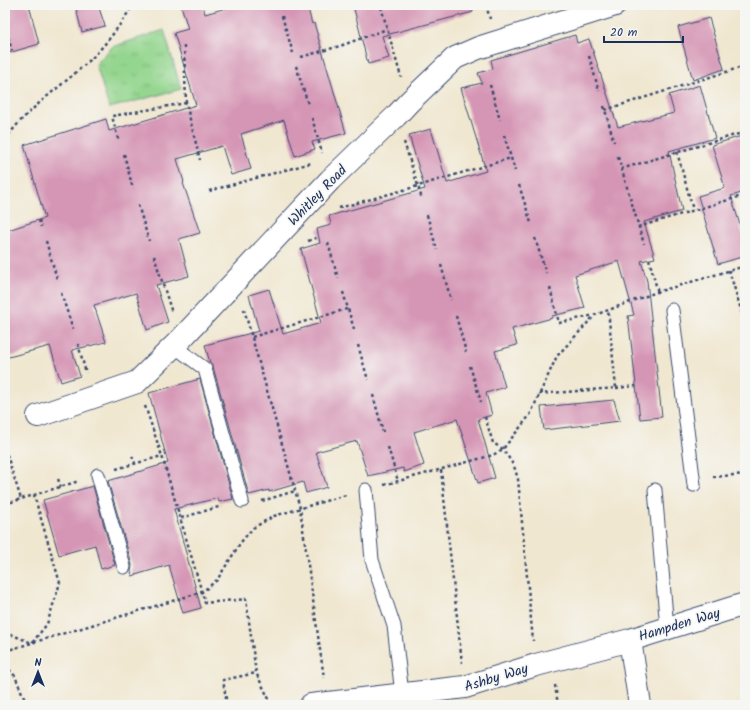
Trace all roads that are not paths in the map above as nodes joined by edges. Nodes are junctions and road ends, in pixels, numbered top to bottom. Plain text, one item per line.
1 (615, 5) edge
2 (672, 310) road end
3 (177, 343) junction
4 (38, 416) dead end
5 (98, 475) dead end
6 (694, 485) road end
7 (366, 490) road end
8 (655, 490) dead end
9 (242, 501) dead end
10 (124, 567) dead end
11 (745, 604) edge
12 (667, 628) junction
13 (630, 640) junction
14 (402, 694) junction
15 (319, 704) edge
16 (640, 705) edge

1 - 3 street, Whitley Road
2 - 6 lane
3 - 4 street, Whitley Road
3 - 9 lane
5 - 10 lane
7 - 14 lane
8 - 12 lane
11 - 12 street, Hampden Way
12 - 13 street, Hampden Way
13 - 14 street, Ashby Way
13 - 16 street, Hampden Way
14 - 15 street, Ashby Way

